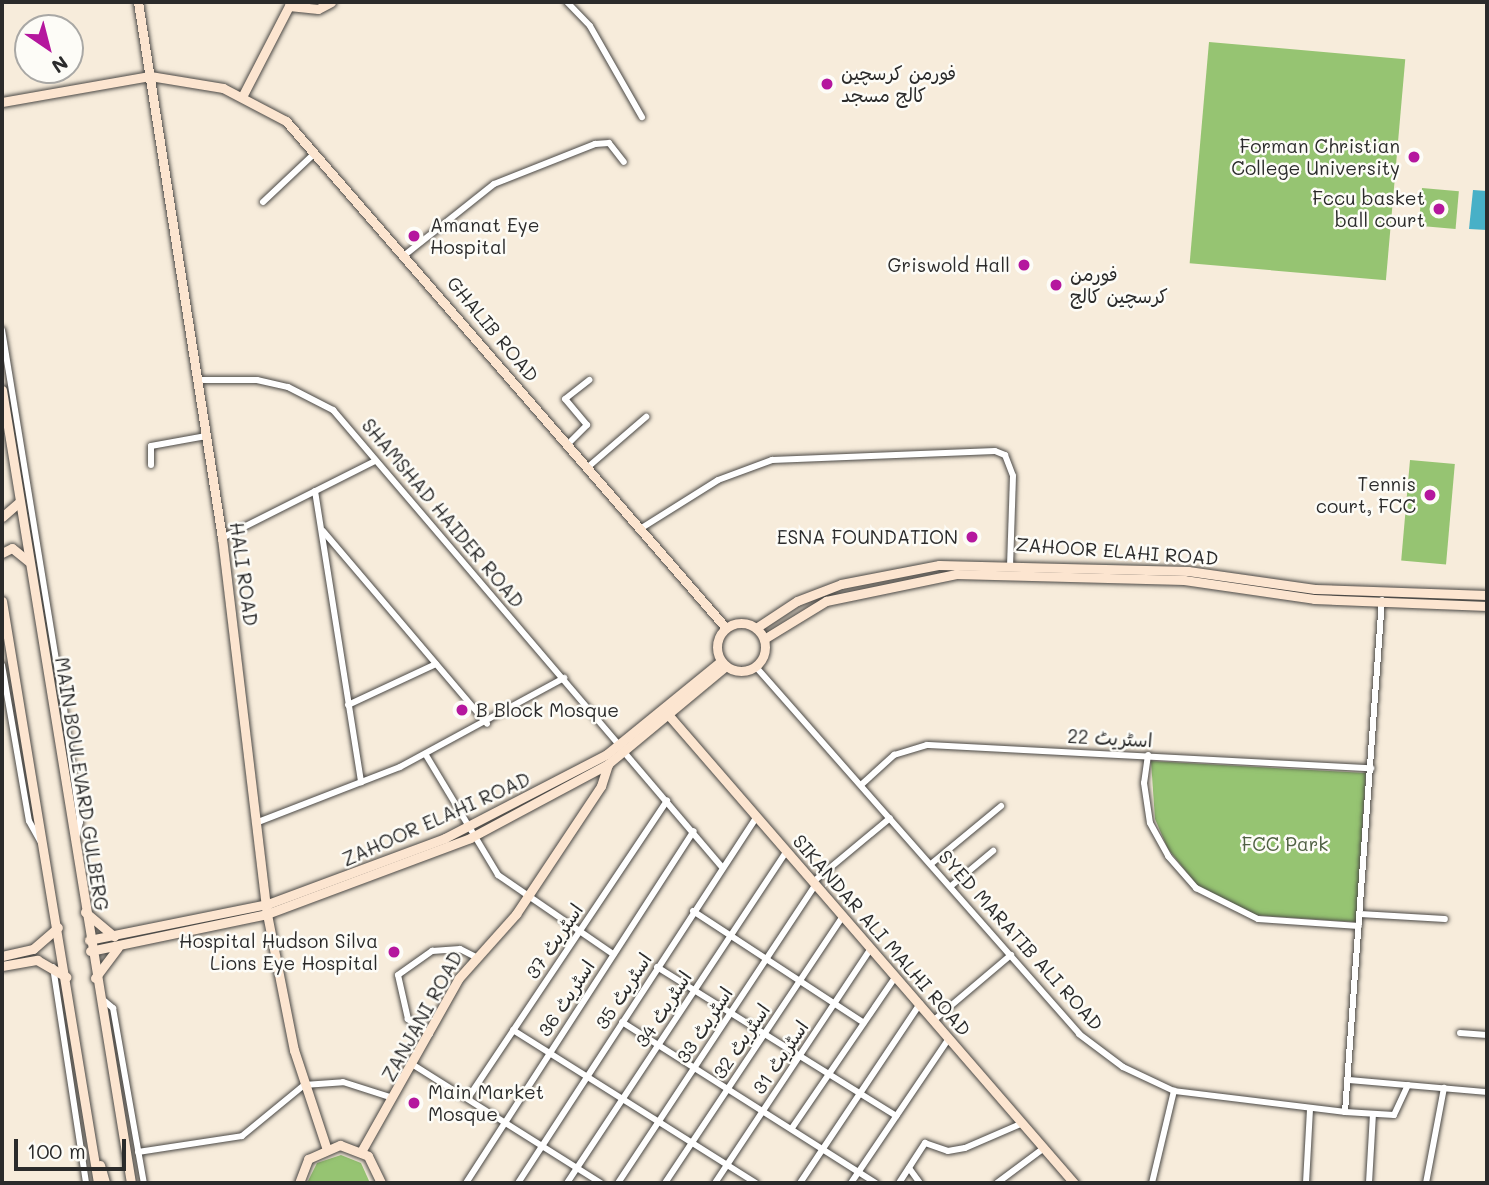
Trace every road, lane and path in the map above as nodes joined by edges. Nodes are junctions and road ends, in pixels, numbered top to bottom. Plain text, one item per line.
1 (138, 2) edge
2 (331, 2) edge
3 (567, 2) edge
4 (289, 4) edge
5 (149, 76) junction
6 (243, 96) junction
7 (2, 102) edge
8 (642, 117) dead end
9 (317, 152) junction
10 (624, 162) dead end
11 (263, 202) dead end
12 (406, 254) junction
13 (2, 330) edge
14 (197, 380) junction
15 (589, 380) dead end
16 (2, 390) edge
17 (646, 417) dead end
18 (206, 436) junction
19 (568, 444) junction
20 (375, 461) junction
21 (151, 465) dead end
22 (588, 467) junction
23 (315, 491) junction
24 (19, 502) junction
25 (2, 517) edge
26 (321, 528) junction
27 (640, 528) junction
28 (222, 538) junction
29 (2, 553) edge
30 (1010, 562) junction
31 (29, 563) junction
32 (1010, 573) junction
33 (1487, 595) edge
34 (1382, 599) junction
35 (2, 601) edge
36 (1487, 606) edge
37 (726, 628) junction
38 (756, 628) junction
39 (764, 639) junction
40 (436, 664) junction
41 (724, 664) junction
42 (2, 665) edge
43 (756, 667) junction
44 (564, 678) junction
45 (5, 701) edge
46 (348, 705) junction
47 (666, 713) junction
48 (487, 724) junction
49 (622, 749) junction
50 (426, 755) junction
51 (1148, 755) junction
52 (608, 764) junction
53 (1371, 768) junction
54 (361, 782) junction
55 (861, 785) junction
56 (667, 801) junction
57 (1001, 806) dead end
58 (756, 818) junction
59 (890, 818) junction
60 (258, 822) junction
61 (694, 831) junction
62 (468, 833) junction
63 (73, 844) junction
64 (42, 845) junction
65 (786, 852) junction
66 (993, 852) dead end
67 (932, 864) junction
68 (722, 867) junction
69 (814, 883) junction
70 (951, 886) junction
71 (527, 897) junction
72 (267, 909) junction
73 (84, 910) junction
74 (693, 911) junction
75 (1360, 914) junction
76 (843, 916) junction
77 (1445, 919) dead end
78 (1359, 926) junction
79 (58, 927) junction
80 (579, 931) junction
81 (114, 936) junction
82 (730, 936) junction
83 (89, 940) junction
84 (119, 947) junction
85 (871, 948) junction
86 (90, 951) junction
87 (613, 954) junction
88 (1011, 955) junction
89 (2, 956) edge
90 (474, 956) junction
91 (766, 959) junction
92 (2, 966) edge
93 (53, 966) junction
94 (657, 967) junction
95 (67, 976) junction
96 (896, 976) junction
97 (94, 980) junction
98 (800, 981) junction
99 (695, 990) junction
100 (97, 995) junction
101 (834, 1003) junction
102 (920, 1004) junction
103 (731, 1013) junction
104 (934, 1020) junction
105 (622, 1022) junction
106 (864, 1023) junction
107 (513, 1030) junction
108 (1460, 1032) dead end
109 (430, 1034) junction
110 (765, 1034) junction
111 (1487, 1035) edge
112 (949, 1038) junction
113 (659, 1045) junction
114 (548, 1053) junction
115 (799, 1056) junction
116 (415, 1066) junction
117 (695, 1067) junction
118 (829, 1074) junction
119 (587, 1077) junction
120 (1349, 1080) junction
121 (303, 1085) junction
122 (1408, 1085) junction
123 (728, 1088) junction
124 (1444, 1088) junction
125 (1174, 1091) junction
126 (1487, 1092) edge
127 (860, 1094) junction
128 (468, 1098) junction
129 (396, 1099) junction
130 (622, 1099) junction
131 (1310, 1108) junction
132 (763, 1110) junction
133 (1345, 1112) junction
134 (1373, 1114) junction
135 (896, 1116) junction
136 (88, 1120) junction
137 (504, 1121) junction
138 (659, 1122) junction
139 (1023, 1123) junction
140 (792, 1128) junction
141 (692, 1143) junction
142 (542, 1146) junction
143 (326, 1147) junction
144 (1044, 1148) junction
145 (824, 1149) junction
146 (362, 1150) junction
147 (138, 1152) junction
148 (727, 1165) junction
149 (577, 1168) junction
150 (909, 1168) junction
151 (859, 1172) junction
152 (86, 1183) edge
153 (98, 1183) edge
154 (105, 1183) edge
155 (128, 1183) edge
156 (144, 1183) edge
157 (299, 1183) edge
158 (381, 1183) edge
159 (466, 1183) edge
160 (518, 1183) edge
161 (567, 1183) edge
162 (601, 1183) edge
163 (618, 1183) edge
164 (665, 1183) edge
165 (715, 1183) edge
166 (756, 1183) edge
167 (800, 1183) edge
168 (851, 1183) edge
169 (876, 1183) edge
170 (899, 1183) edge
171 (920, 1183) edge
172 (997, 1183) edge
173 (1074, 1183) edge
174 (1152, 1183) edge
175 (1306, 1183) edge
176 (1368, 1183) edge
177 (1426, 1183) edge

1 - 5 main road, HALI ROAD
2 - 4 main road
3 - 8 street
4 - 6 main road
5 - 6 main road, GHALIB ROAD
5 - 7 main road, GHALIB ROAD
5 - 14 main road, HALI ROAD
6 - 9 main road, GHALIB ROAD
9 - 11 street
9 - 12 main road, GHALIB ROAD
10 - 12 street
12 - 19 main road, GHALIB ROAD
13 - 63 street
14 - 18 main road, HALI ROAD
14 - 20 street, SHAMSHAD HAIDER ROAD
15 - 19 street
16 - 24 main road, MAIN BOULEVARD GULBERG
17 - 22 street
18 - 21 street
18 - 28 main road, HALI ROAD
19 - 22 main road, GHALIB ROAD
20 - 23 street
20 - 44 street, SHAMSHAD HAIDER ROAD
22 - 27 main road, GHALIB ROAD
23 - 26 street
23 - 28 street
24 - 25 main road
24 - 31 main road, MAIN BOULEVARD GULBERG
26 - 40 street
26 - 46 street
27 - 30 street
27 - 37 main road, GHALIB ROAD
28 - 60 main road, HALI ROAD
29 - 31 main road
30 - 32 street
30 - 34 main road, ZAHOOR ELAHI ROAD
30 - 38 main road, ZAHOOR ELAHI ROAD
31 - 63 main road, MAIN BOULEVARD GULBERG
32 - 34 main road, ZAHOOR ELAHI ROAD
32 - 39 main road, ZAHOOR ELAHI ROAD
33 - 34 main road, ZAHOOR ELAHI ROAD
34 - 36 main road, ZAHOOR ELAHI ROAD
34 - 53 street
35 - 64 main road
37 - 38 main road
37 - 41 main road
38 - 39 main road
39 - 43 main road
40 - 46 street
40 - 48 street
41 - 43 main road
41 - 47 main road, ZAHOOR ELAHI ROAD
42 - 45 street
43 - 55 street, SYED MARATIB ALI ROAD
44 - 48 street
44 - 49 street, SHAMSHAD HAIDER ROAD
45 - 64 street
46 - 54 street
47 - 49 main road, ZAHOOR ELAHI ROAD
47 - 58 main road, SIKANDAR ALI MALHI ROAD
48 - 50 street
49 - 52 main road, ZAHOOR ELAHI ROAD
49 - 56 street, SHAMSHAD HAIDER ROAD
49 - 62 main road, ZAHOOR ELAHI ROAD
50 - 54 street
50 - 62 street
51 - 53 street, اسٹریٹ 22
51 - 55 street, اسٹریٹ 22
51 - 78 street
52 - 62 main road, ZAHOOR ELAHI ROAD
52 - 71 main road, ZANJANI ROAD
53 - 75 street
54 - 60 street
55 - 59 street, SYED MARATIB ALI ROAD
56 - 61 street, SHAMSHAD HAIDER ROAD
56 - 80 street, اسٹریٹ 37
57 - 67 street
58 - 65 main road, SIKANDAR ALI MALHI ROAD
58 - 68 street, اسٹریٹ 35
59 - 67 street, SYED MARATIB ALI ROAD
59 - 69 street, اسٹریٹ 33
60 - 72 main road, HALI ROAD
61 - 68 street, SHAMSHAD HAIDER ROAD
61 - 87 street, اسٹریٹ 36
62 - 71 street
62 - 72 main road, ZAHOOR ELAHI ROAD
63 - 73 main road, MAIN BOULEVARD GULBERG
64 - 79 main road
65 - 69 main road, SIKANDAR ALI MALHI ROAD
65 - 82 street, اسٹریٹ 34
66 - 70 street
67 - 70 street, SYED MARATIB ALI ROAD
68 - 74 street, اسٹریٹ 35
69 - 76 main road, SIKANDAR ALI MALHI ROAD
69 - 91 street, اسٹریٹ 33
70 - 88 street, SYED MARATIB ALI ROAD
71 - 80 street
71 - 90 main road, ZANJANI ROAD
72 - 81 main road, ZAHOOR ELAHI ROAD
72 - 84 main road, ZAHOOR ELAHI ROAD
72 - 121 main road, HALI ROAD
73 - 81 main road
73 - 83 main road, MAIN BOULEVARD GULBERG
74 - 82 street
74 - 94 street, اسٹریٹ 35
75 - 77 street
75 - 78 street
76 - 85 main road, SIKANDAR ALI MALHI ROAD
76 - 98 street, اسٹریٹ 32
78 - 120 street
79 - 89 main road
79 - 95 main road
80 - 87 street
80 - 107 street, اسٹریٹ 37
81 - 83 main road, ZAHOOR ELAHI ROAD
82 - 91 street
82 - 99 street, اسٹریٹ 34
83 - 86 main road, MAIN BOULEVARD GULBERG
84 - 86 main road, ZAHOOR ELAHI ROAD
84 - 97 main road
85 - 96 main road, SIKANDAR ALI MALHI ROAD
85 - 101 street, اسٹریٹ 31
86 - 97 main road, MAIN BOULEVARD GULBERG
87 - 114 street, اسٹریٹ 36
88 - 104 street
88 - 125 street, SYED MARATIB ALI ROAD
90 - 109 main road, ZANJANI ROAD
90 - 109 street
91 - 98 street
91 - 103 street, اسٹریٹ 33
92 - 93 main road
93 - 95 main road
93 - 152 street
94 - 99 street
94 - 105 street, اسٹریٹ 35
95 - 136 main road
96 - 102 main road, SIKANDAR ALI MALHI ROAD
96 - 106 street
97 - 100 main road, MAIN BOULEVARD GULBERG
98 - 101 street
98 - 110 street, اسٹریٹ 32
99 - 103 street
99 - 113 street, اسٹریٹ 34
100 - 147 street
100 - 155 main road, MAIN BOULEVARD GULBERG
101 - 106 street
101 - 115 street, اسٹریٹ 31
102 - 104 main road, SIKANDAR ALI MALHI ROAD
102 - 127 street
103 - 110 street
103 - 117 street, اسٹریٹ 33
104 - 112 main road, SIKANDAR ALI MALHI ROAD
105 - 113 street
105 - 119 street, اسٹریٹ 35
106 - 118 street
107 - 114 street
107 - 128 street, اسٹریٹ 37
108 - 111 street
109 - 116 main road, ZANJANI ROAD
110 - 115 street
110 - 123 street, اسٹریٹ 32
112 - 135 street
112 - 139 main road, SIKANDAR ALI MALHI ROAD
113 - 117 street
113 - 130 street, اسٹریٹ 34
114 - 119 street
114 - 137 street, اسٹریٹ 36
115 - 118 street
115 - 132 street, اسٹریٹ 31
116 - 128 street
116 - 129 main road, ZANJANI ROAD
117 - 123 street
117 - 138 street, اسٹریٹ 33
118 - 127 street
118 - 140 street
119 - 130 street
119 - 142 street, اسٹریٹ 35
120 - 122 street
120 - 133 street
121 - 129 street
121 - 143 main road, HALI ROAD
121 - 147 street
122 - 124 street
122 - 134 street
123 - 132 street
123 - 141 street, اسٹریٹ 32
124 - 126 street
124 - 177 street
125 - 131 street, SYED MARATIB ALI ROAD
125 - 174 street
127 - 135 street
127 - 145 street
128 - 137 street
129 - 146 main road, ZANJANI ROAD
130 - 138 street
130 - 149 street, اسٹریٹ 34
131 - 133 street, SYED MARATIB ALI ROAD
131 - 175 street
132 - 140 street
132 - 148 street, اسٹریٹ 31
133 - 134 street, SYED MARATIB ALI ROAD
134 - 176 street
135 - 151 street
136 - 153 main road
136 - 154 main road
137 - 142 street
137 - 159 street, اسٹریٹ 36
138 - 141 street
138 - 163 street, اسٹریٹ 33
139 - 144 main road, SIKANDAR ALI MALHI ROAD
139 - 150 street
140 - 145 street
141 - 148 street
141 - 164 street, اسٹریٹ 32
142 - 149 street
142 - 160 street, اسٹریٹ 35
143 - 146 main road
143 - 157 main road
144 - 172 street
144 - 173 main road, SIKANDAR ALI MALHI ROAD
145 - 151 street
145 - 167 street
146 - 158 main road
147 - 156 street
148 - 165 street, اسٹریٹ 31
148 - 166 street
149 - 161 street, اسٹریٹ 34
149 - 162 street
150 - 170 street
150 - 171 street
151 - 168 street
151 - 169 street

